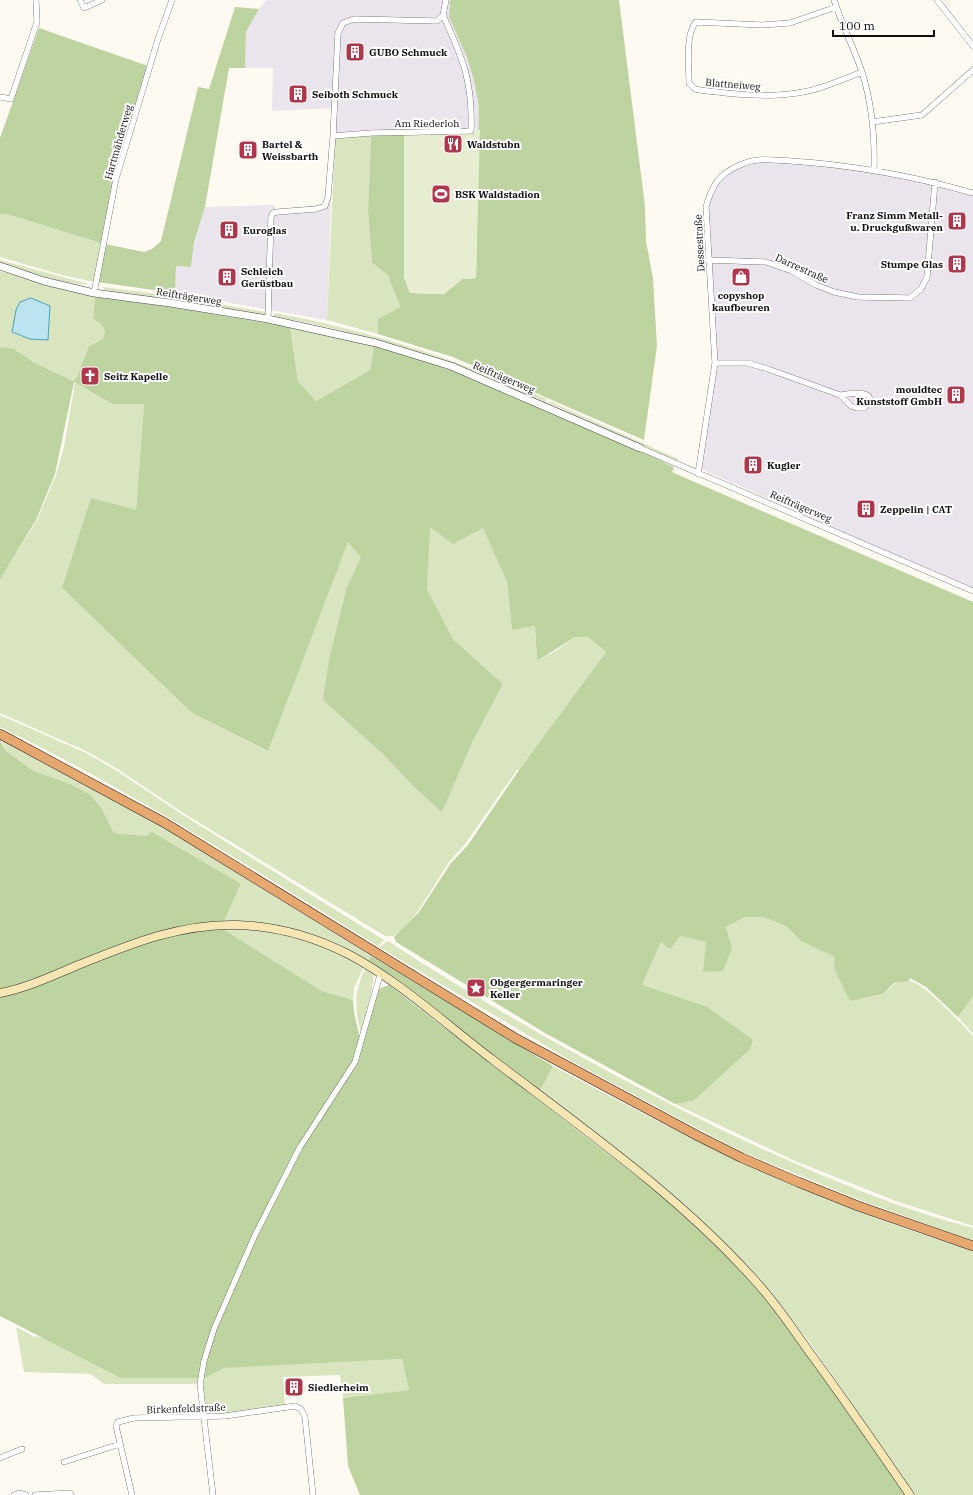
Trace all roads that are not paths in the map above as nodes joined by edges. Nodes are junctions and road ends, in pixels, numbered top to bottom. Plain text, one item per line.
1 (36, 0) edge
2 (80, 0) edge
3 (102, 0) edge
4 (172, 0) edge
5 (446, 0) edge
6 (834, 0) edge
7 (937, 0) edge
8 (836, 7) junction
9 (443, 15) junction
10 (973, 46) edge
11 (973, 70) edge
12 (862, 72) junction
13 (0, 97) edge
14 (872, 122) junction
15 (333, 136) junction
16 (874, 170) junction
17 (935, 182) junction
18 (973, 193) edge
19 (708, 260) junction
20 (0, 266) edge
21 (94, 293) junction
22 (268, 319) junction
23 (715, 363) junction
24 (840, 395) junction
25 (640, 448) joint
26 (698, 474) junction
27 (973, 591) edge
28 (0, 734) edge
29 (380, 974) junction
30 (0, 993) edge
31 (973, 1246) edge
32 (202, 1417) junction
33 (120, 1444) junction
34 (22, 1449) dead end
35 (0, 1458) edge
36 (64, 1462) dead end
37 (14, 1495) edge
38 (26, 1495) edge
39 (35, 1495) edge
40 (71, 1495) edge
41 (132, 1495) edge
42 (213, 1495) edge
43 (314, 1495) edge
44 (910, 1495) edge

1 - 13 street
2 - 3 street
4 - 21 street, Hartmähderweg
5 - 9 street
6 - 8 street
7 - 10 street
8 - 12 street
8 - 12 street, Blattneiweg
9 - 15 street
9 - 15 street, Am Riederloh
11 - 14 street
12 - 14 street
14 - 16 street
15 - 22 street
16 - 17 street, Dessestraße
16 - 19 street, Dessestraße
17 - 18 street, Dessestraße
17 - 19 street, Darrestraße
19 - 23 street, Dessestraße
20 - 21 street, Reifträgerweg
21 - 22 street, Reifträgerweg
22 - 25 street, Reifträgerweg
23 - 24 street
23 - 26 street, Dessestraße
24 - 24 street
25 - 26 street, Reifträgerweg
26 - 27 street, Reifträgerweg
28 - 31 highway
29 - 30 main road
29 - 32 street
29 - 44 main road
32 - 33 street, Birkenfeldstraße
32 - 42 street
32 - 43 street, Birkenfeldstraße
33 - 36 street
33 - 41 street
34 - 35 street
37 - 38 street
39 - 40 street

